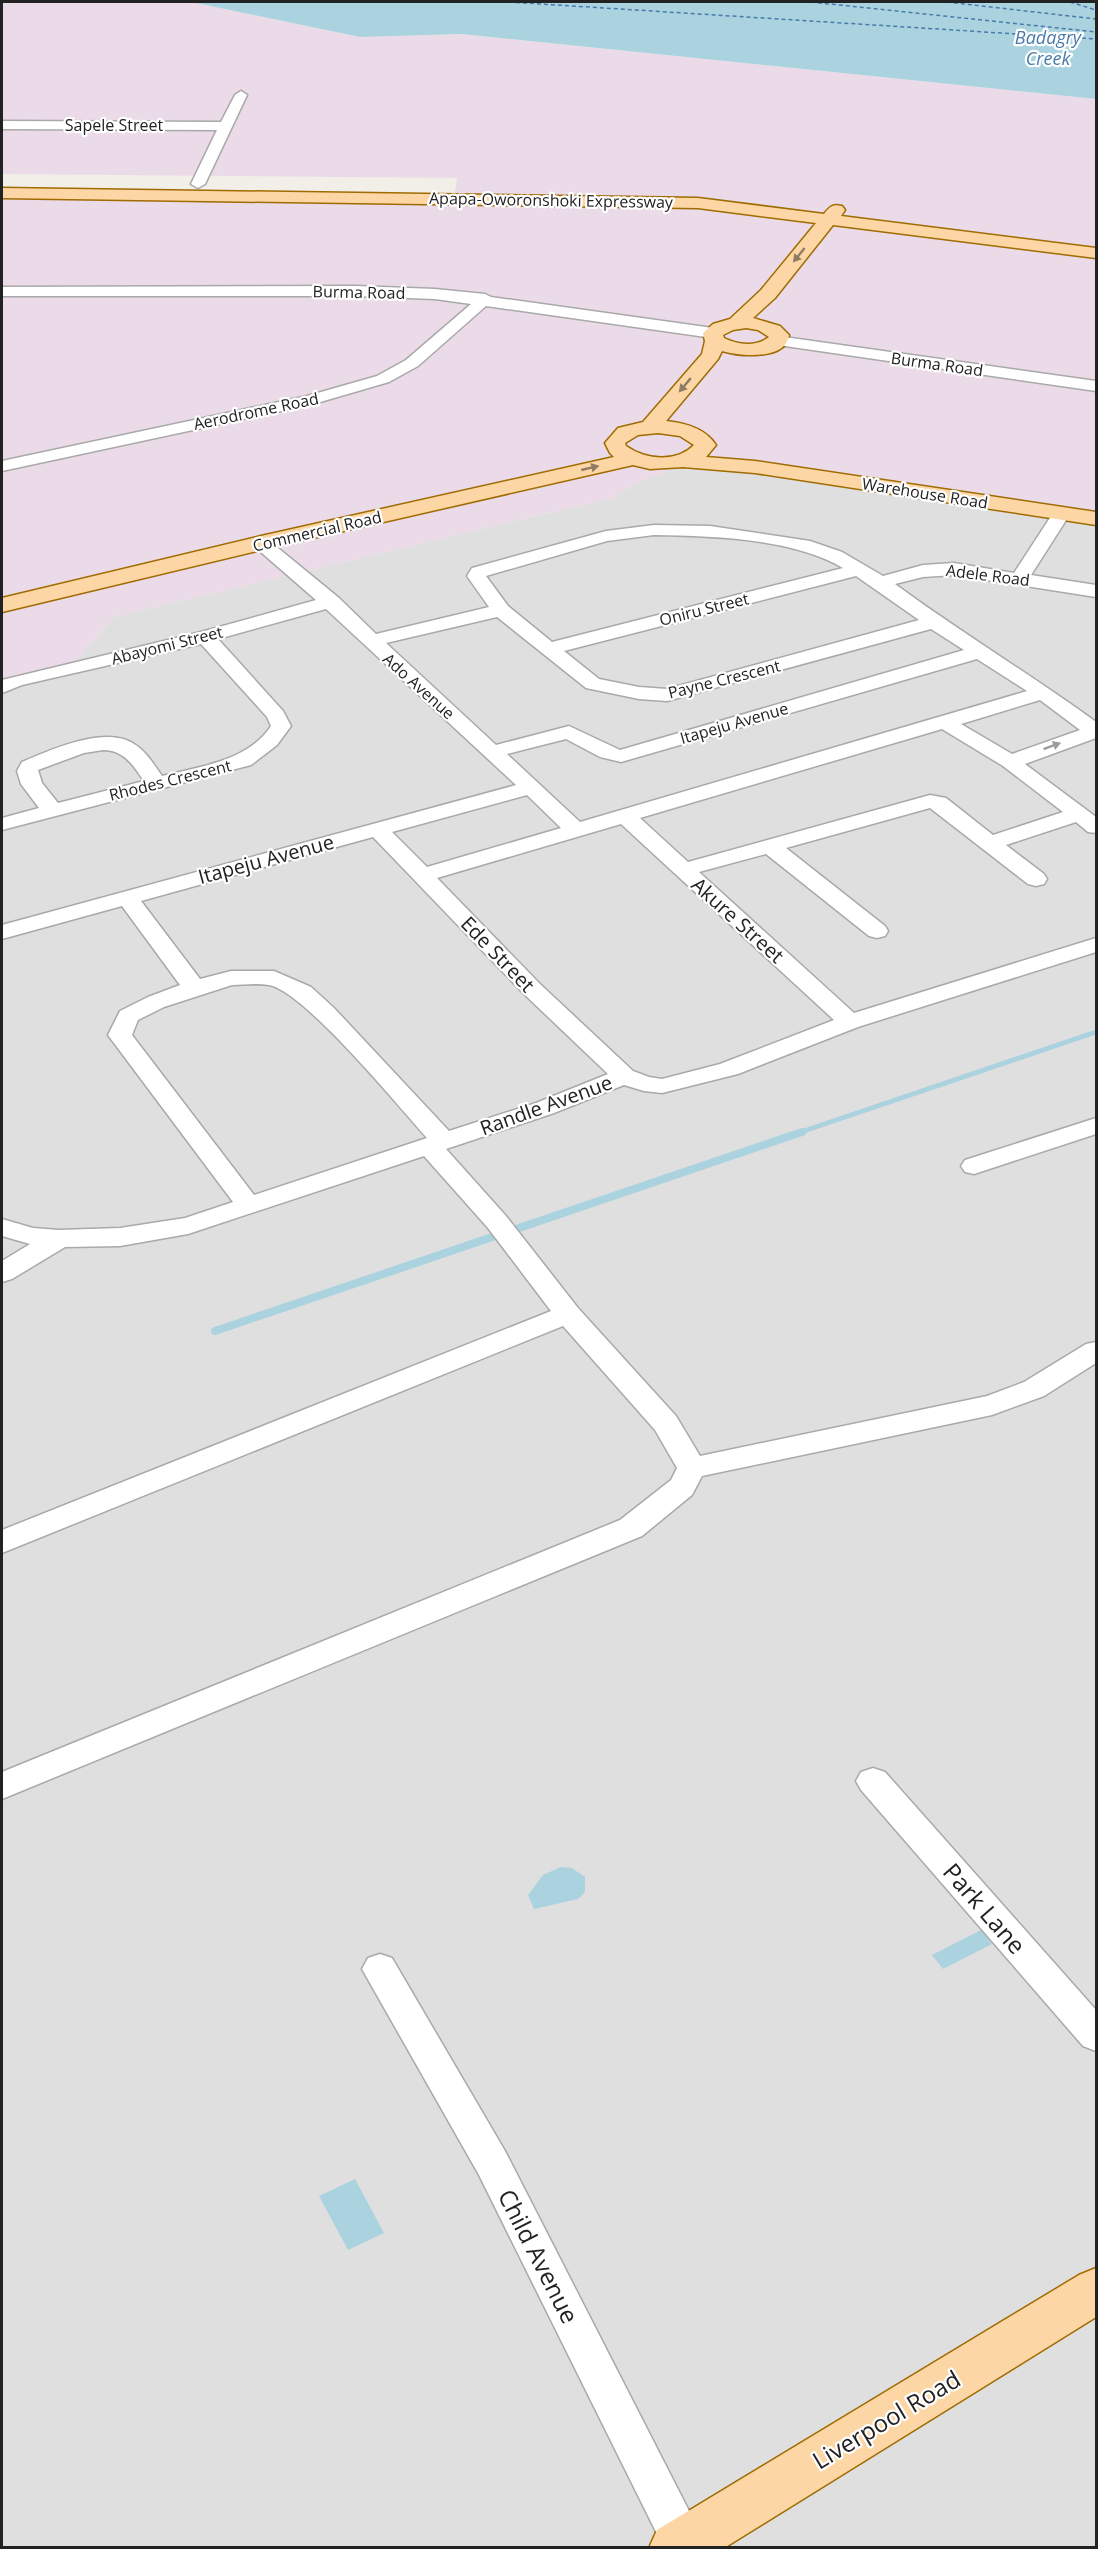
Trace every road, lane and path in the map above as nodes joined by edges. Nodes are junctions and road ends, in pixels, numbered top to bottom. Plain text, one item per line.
1 (241, 95) dead end
2 (2, 124) edge
3 (226, 126) junction
4 (2, 181) edge
5 (198, 184) junction
6 (2, 193) edge
7 (832, 214) junction
8 (862, 218) junction
9 (842, 239) dead end
10 (1096, 243) edge
11 (1096, 253) edge
12 (810, 271) dead end
13 (2, 291) edge
14 (485, 299) junction
15 (735, 324) junction
16 (772, 334) junction
17 (714, 337) junction
18 (754, 349) junction
19 (732, 366) dead end
20 (1096, 386) edge
21 (650, 427) junction
22 (615, 443) junction
23 (706, 445) junction
24 (633, 459) junction
25 (684, 461) junction
26 (2, 466) edge
27 (754, 467) junction
28 (1061, 514) junction
29 (1096, 519) edge
30 (261, 543) junction
31 (857, 570) junction
32 (1020, 578) junction
33 (880, 582) junction
34 (1096, 591) edge
35 (2, 594) edge
36 (332, 602) junction
37 (2, 605) edge
38 (501, 610) junction
39 (934, 622) junction
40 (205, 637) junction
41 (370, 641) junction
42 (551, 648) junction
43 (978, 652) junction
44 (2, 687) edge
45 (1043, 693) junction
46 (944, 722) junction
47 (1096, 731) edge
48 (492, 752) junction
49 (1010, 762) junction
50 (157, 783) junction
51 (530, 788) junction
52 (52, 810) junction
53 (626, 817) junction
54 (1088, 820) edge
55 (2, 824) edge
56 (377, 829) junction
57 (576, 830) junction
58 (989, 843) junction
59 (769, 845) junction
60 (683, 870) junction
61 (421, 876) junction
62 (1036, 879) dead end
63 (127, 897) junction
64 (877, 931) dead end
65 (2, 932) edge
66 (1096, 945) edge
67 (194, 988) junction
68 (850, 1022) junction
69 (624, 1076) junction
70 (1096, 1126) edge
71 (437, 1144) junction
72 (974, 1166) dead end
73 (249, 1206) junction
74 (2, 1227) edge
75 (60, 1239) junction
76 (2, 1273) edge
77 (568, 1314) junction
78 (1096, 1351) edge
79 (692, 1468) junction
80 (2, 1542) edge
81 (873, 1781) dead end
82 (2, 1786) edge
83 (380, 1969) dead end
84 (1096, 2035) edge
85 (1096, 2291) edge
86 (682, 2546) edge

1 - 3 street
2 - 3 street, Sapele Street
3 - 5 street
4 - 5 main road, Apapa-Oworonshoki Expressway
5 - 7 main road, Apapa-Oworonshoki Expressway
6 - 7 main road, Apapa-Oworonshoki Expressway
7 - 8 main road, Apapa-Oworonshoki Expressway
7 -> 15 main road
8 - 9 main road
8 - 10 main road, Apapa-Oworonshoki Expressway
8 - 11 main road, Apapa-Oworonshoki Expressway
12 - 16 main road
13 - 14 street, Burma Road
14 - 17 street, Burma Road
14 - 26 street, Aerodrome Road
15 - 16 main road
15 - 17 main road
16 - 18 main road
16 - 20 street, Burma Road
17 - 18 main road
17 -> 21 main road
18 - 19 main road
21 - 22 main road, Commercial Road
21 - 23 main road, Warehouse Road
22 - 24 main road
22 - 35 main road, Commercial Road
23 - 25 main road
23 - 27 main road, Warehouse Road
24 - 25 main road, Warehouse Road
30 -> 24 main road, Commercial Road
25 - 27 main road, Warehouse Road
27 - 28 main road, Warehouse Road
28 - 29 main road, Warehouse Road
28 - 32 street
30 - 36 street, Ado Avenue
30 - 37 main road, Commercial Road
31 - 33 street
31 - 38 street, Payne Crescent
31 - 42 street, Oniru Street
32 - 33 street, Adele Road
32 - 34 street, Adele Road
33 - 39 street
36 - 40 street, Abayomi Street
36 - 41 street, Ado Avenue
38 - 41 street
38 - 42 street, Payne Crescent
39 - 42 street, Payne Crescent
39 - 43 street
40 - 44 street, Abayomi Street
40 - 50 street, Rhodes Crescent
41 - 48 street, Ado Avenue
43 - 45 street
43 - 48 street, Itapeju Avenue
45 - 46 street
45 - 47 street
46 - 49 street
46 - 53 street
49 -> 47 street
48 - 51 street, Ado Avenue
49 - 54 street
50 - 52 street, Rhodes Crescent
50 - 52 street
51 - 56 street, Itapeju Avenue
51 - 57 street, Ado Avenue
52 - 55 street, Rhodes Crescent
53 - 57 street
53 - 60 street, Akure Street
54 - 58 street
56 - 61 street, Ede Street
56 - 63 street, Itapeju Avenue
57 - 61 street
58 - 59 street
58 - 62 street
59 - 60 street
59 - 64 street
60 - 68 street, Akure Street
61 - 69 street, Ede Street
63 - 65 street, Itapeju Avenue
63 - 67 street
66 - 68 street, Randle Avenue
67 - 71 street
67 - 73 street
68 - 69 street, Randle Avenue
69 - 71 street, Randle Avenue
70 - 72 street
71 - 73 street, Randle Avenue
71 - 77 street
73 - 75 street, Randle Avenue
74 - 75 street, Randle Avenue
75 - 76 street
77 - 79 street
77 - 80 street
78 - 79 street
79 - 82 street
81 - 84 street, Park Lane
83 - 86 street, Child Avenue
85 - 86 main road, Liverpool Road

